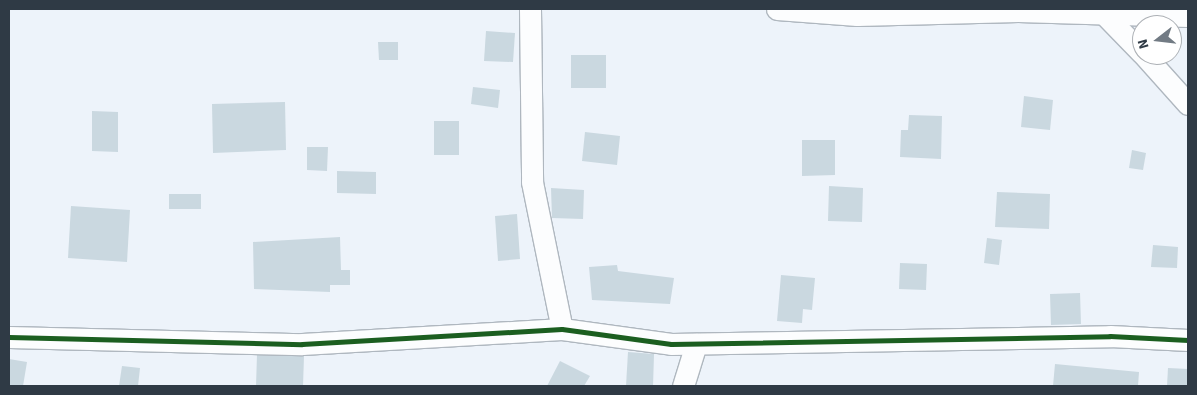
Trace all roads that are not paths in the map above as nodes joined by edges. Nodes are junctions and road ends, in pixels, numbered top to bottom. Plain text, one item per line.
1 (530, 9) edge
2 (777, 9) edge
3 (1103, 13) junction
4 (1188, 16) edge
5 (1132, 43) edge
6 (1153, 65) edge
7 (1188, 104) edge
8 (562, 329) junction
9 (9, 337) edge
10 (1188, 340) edge
11 (696, 344) junction
12 (683, 386) edge

1 - 8 street
2 - 3 street
3 - 4 street
3 - 5 street
6 - 7 street
8 - 9 street
8 - 11 street
10 - 11 street
11 - 12 street

